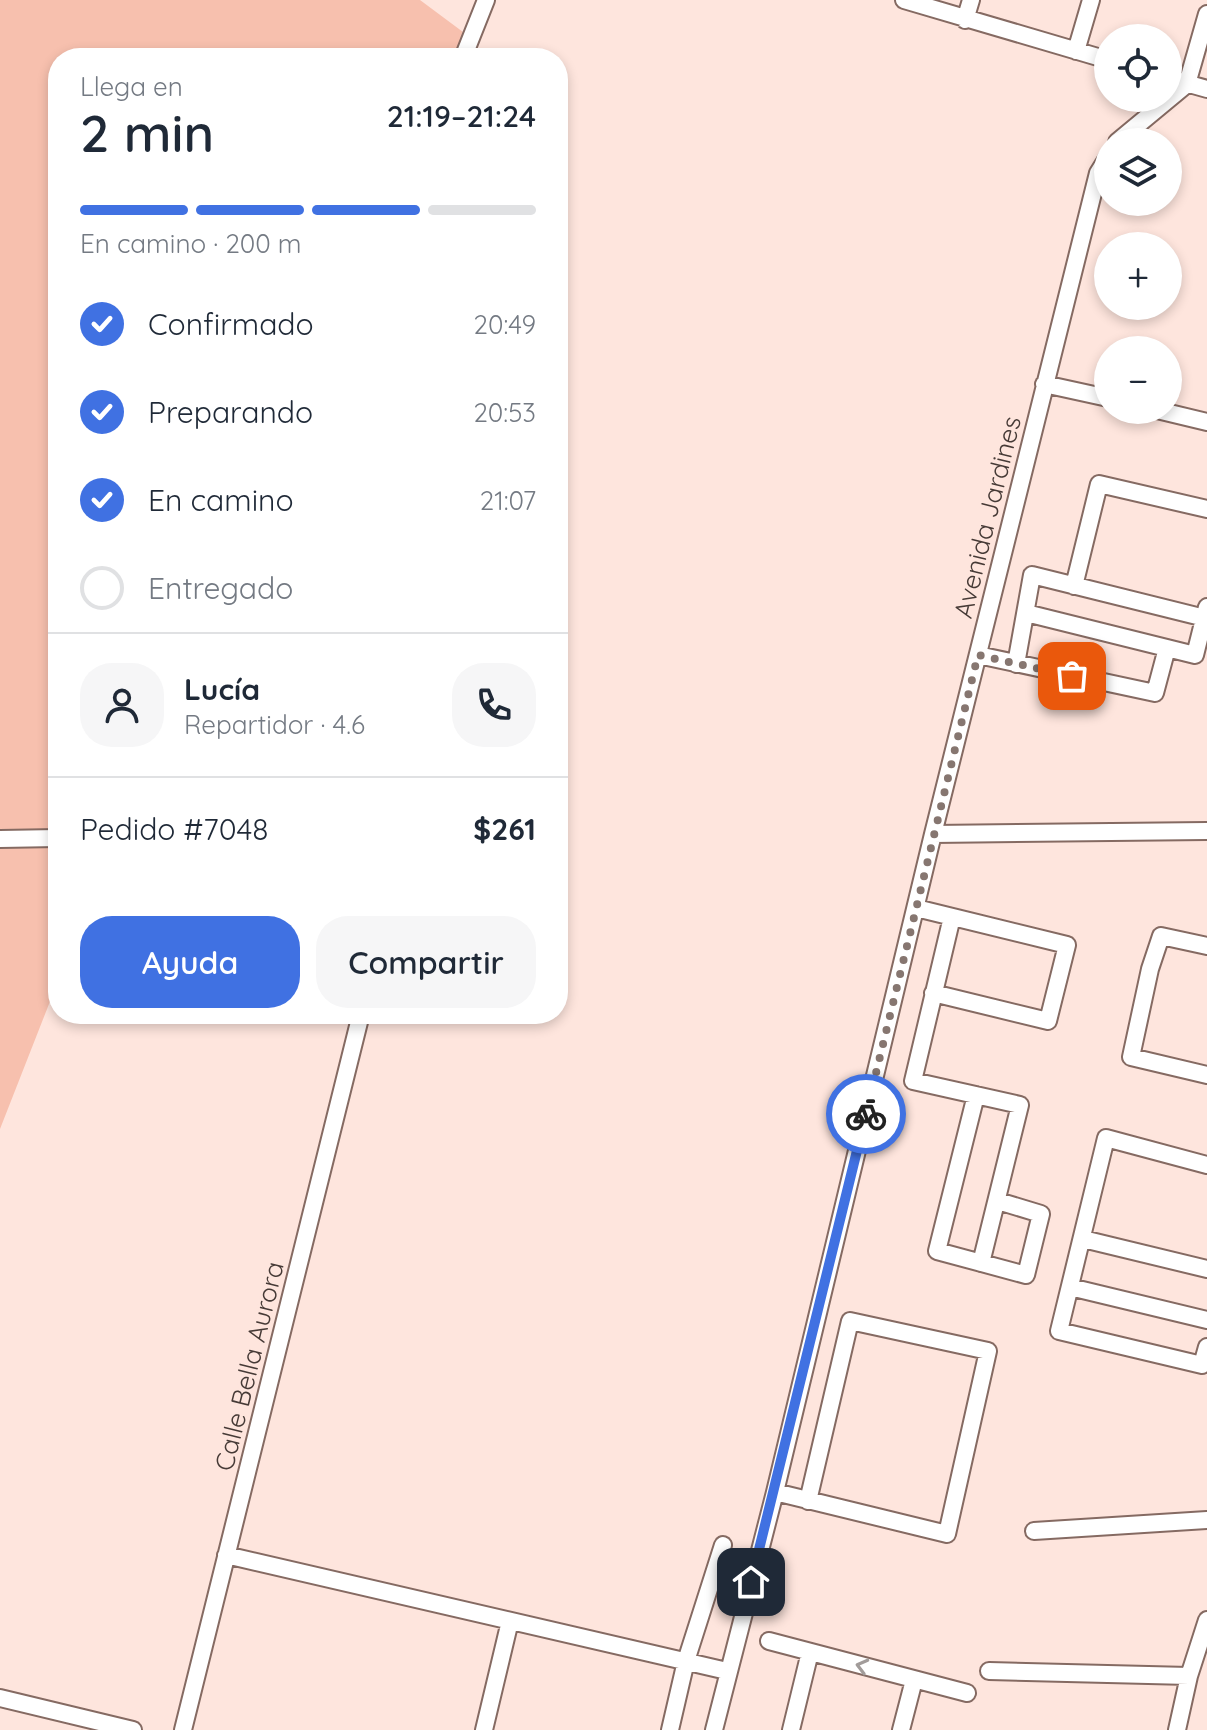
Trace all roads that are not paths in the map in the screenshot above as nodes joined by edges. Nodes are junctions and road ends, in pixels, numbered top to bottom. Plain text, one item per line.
1 (486, 0) edge
2 (904, 0) edge
3 (971, 0) edge
4 (1091, 0) edge
5 (1207, 14) edge
6 (965, 20) junction
7 (467, 48) edge
8 (1076, 51) junction
9 (1094, 56) edge
10 (1182, 82) edge
11 (1187, 84) junction
12 (1207, 89) edge
13 (1134, 128) edge
14 (1094, 189) edge
15 (1044, 384) junction
16 (1094, 395) edge
17 (1182, 416) edge
18 (1207, 422) edge
19 (1207, 509) edge
20 (1074, 586) junction
21 (1206, 612) edge
22 (1026, 613) junction
23 (1167, 648) junction
24 (978, 655) junction
25 (1016, 664) junction
26 (1207, 831) edge
27 (933, 834) junction
28 (48, 838) edge
29 (0, 839) edge
30 (916, 908) junction
31 (952, 917) junction
32 (1207, 946) edge
33 (933, 993) junction
34 (359, 1024) edge
35 (1207, 1075) edge
36 (976, 1095) junction
37 (1207, 1165) edge
38 (998, 1201) junction
39 (1083, 1239) junction
40 (981, 1263) junction
41 (1207, 1269) edge
42 (1070, 1287) junction
43 (1207, 1320) edge
44 (1207, 1347) edge
45 (775, 1492) junction
46 (808, 1501) junction
47 (1207, 1520) edge
48 (1034, 1531) dead end
49 (723, 1545) dead end
50 (226, 1555) junction
51 (1207, 1620) edge
52 (510, 1621) junction
53 (769, 1641) dead end
54 (810, 1652) junction
55 (686, 1661) junction
56 (727, 1671) junction
57 (989, 1671) dead end
58 (1189, 1676) junction
59 (914, 1680) junction
60 (967, 1693) dead end
61 (0, 1698) edge
62 (133, 1730) edge
63 (183, 1730) edge
64 (484, 1730) edge
65 (670, 1730) edge
66 (714, 1730) edge
67 (791, 1730) edge
68 (901, 1730) edge
69 (1177, 1730) edge

1 - 7 street
2 - 6 street
3 - 6 street
4 - 8 street
5 - 11 street
6 - 8 street
8 - 9 street
10 - 11 street
11 - 12 street
11 - 13 street
14 - 15 street, Avenida Jardines
15 - 16 street
15 - 24 street, Avenida Jardines
17 - 18 street
19 - 20 street
20 - 21 street
20 - 22 street
21 - 23 street
22 - 23 street
22 - 25 street
23 - 25 street
24 - 25 street
24 - 27 street, Avenida Jardines
26 - 27 street
27 - 30 street, Avenida Jardines
28 - 29 street
30 - 31 street
30 - 45 street, Avenida Jardines
31 - 33 street
31 - 33 street
32 - 35 street
33 - 36 street
34 - 50 street, Calle Bella Aurora
36 - 38 street
36 - 40 street
37 - 39 street
38 - 40 street
38 - 40 street
39 - 41 street
39 - 42 street
42 - 43 street
42 - 44 street
45 - 46 street
45 - 56 street, Avenida Jardines
46 - 46 street
47 - 48 street
49 - 55 street
50 - 52 street
50 - 63 street, Calle Bella Aurora
51 - 58 street
52 - 55 street
52 - 64 street
53 - 54 street
59 -> 54 street
54 - 67 street
55 - 56 street
55 - 65 street
56 - 66 street, Avenida Jardines
57 - 58 street
58 - 69 street
59 - 60 street
59 - 68 street
61 - 62 street

